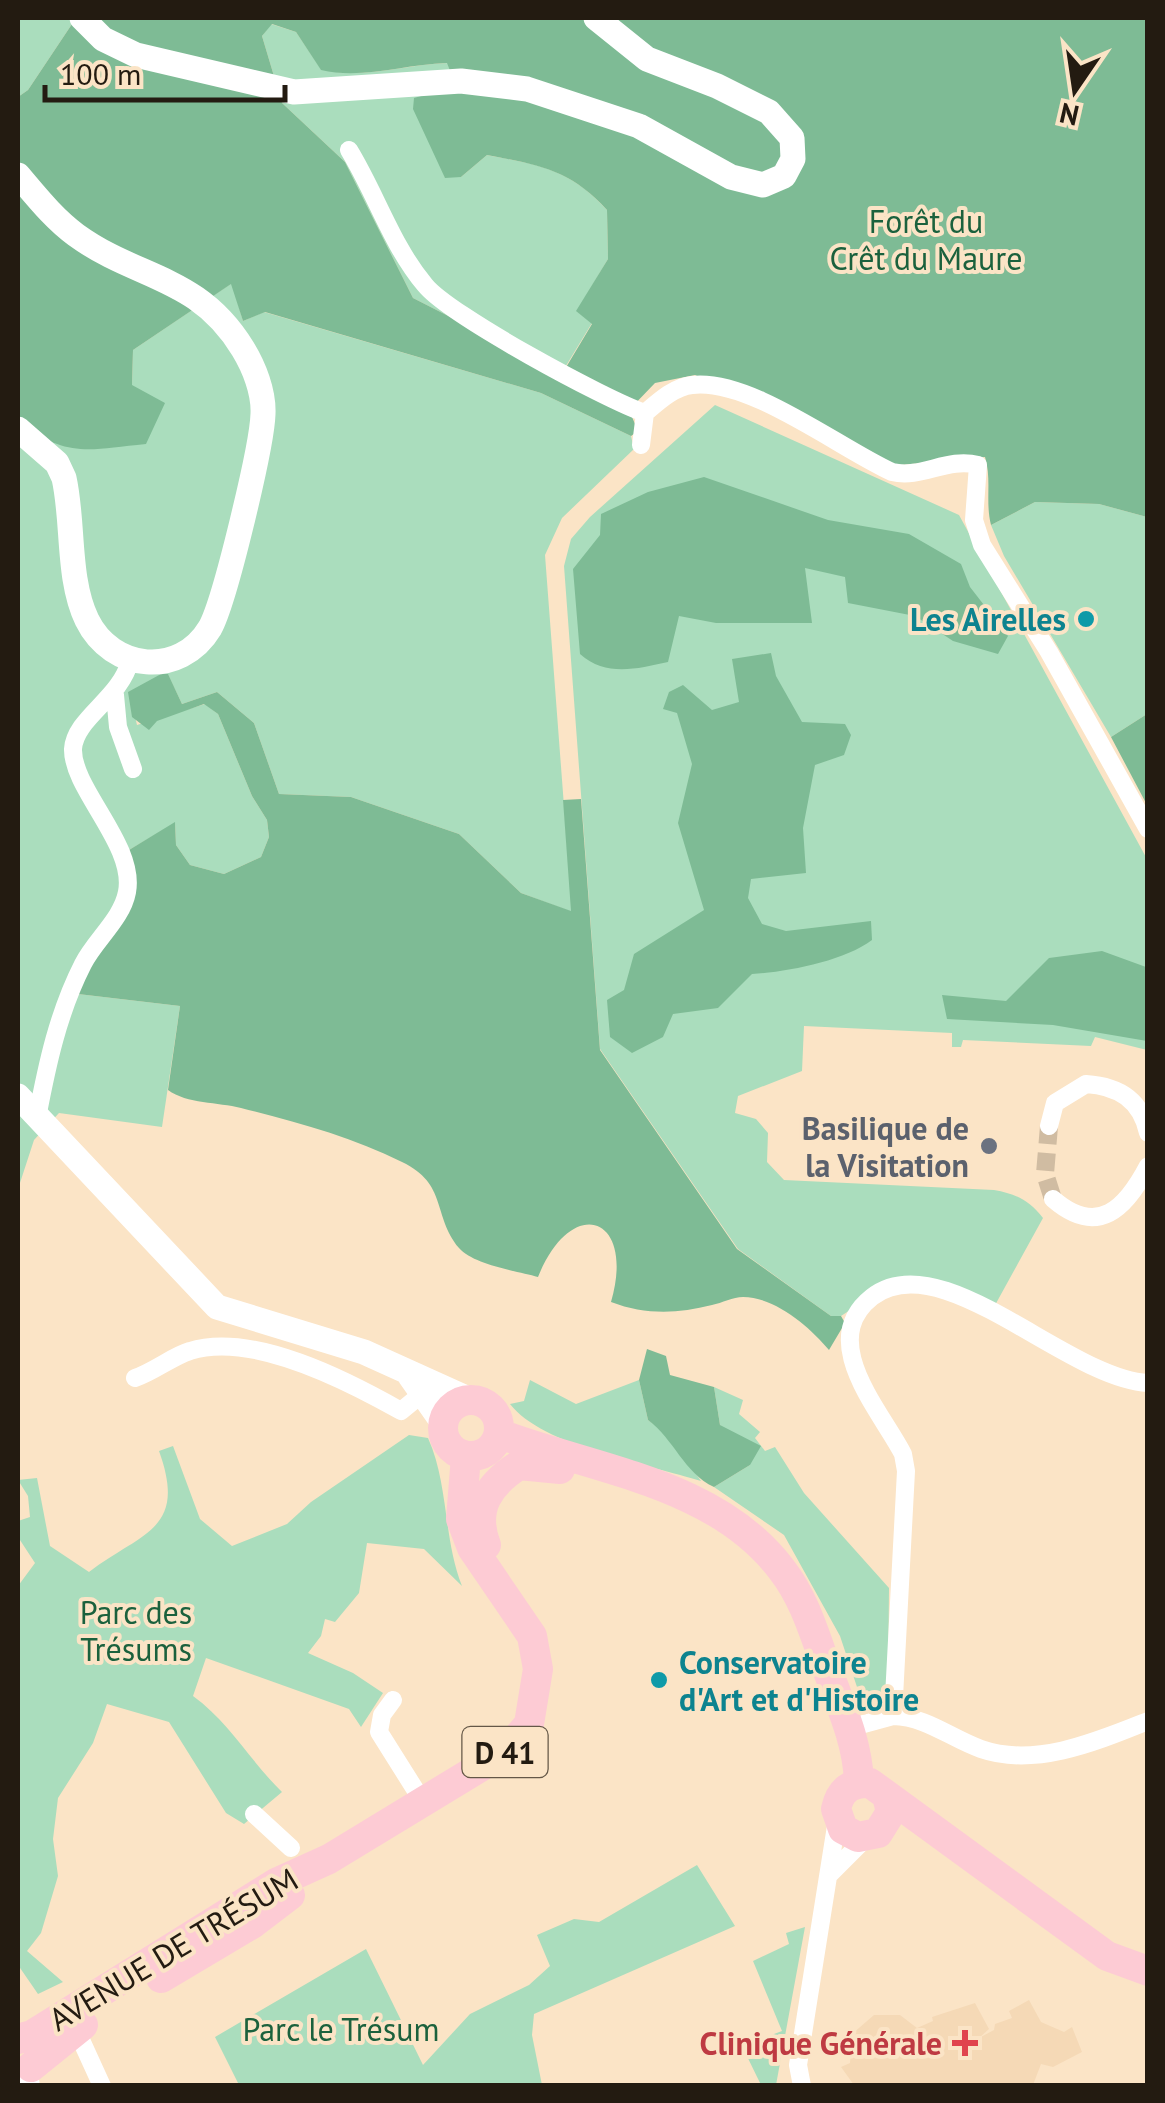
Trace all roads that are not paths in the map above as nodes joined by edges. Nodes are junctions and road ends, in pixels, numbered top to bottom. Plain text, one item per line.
1 (82, 18) edge
2 (596, 18) edge
3 (350, 150) dead end
4 (18, 175) edge
5 (645, 413) junction
6 (18, 430) edge
7 (641, 446) dead end
8 (130, 661) junction
9 (115, 695) junction
10 (133, 769) dead end
11 (1148, 830) edge
12 (18, 1096) edge
13 (37, 1118) junction
14 (1049, 1126) tunnel mouth
15 (1148, 1132) edge
16 (1148, 1166) edge
17 (1054, 1198) dead end
18 (406, 1372) junction
19 (135, 1378) dead end
20 (1148, 1384) edge
21 (423, 1393) junction
22 (468, 1400) junction
23 (443, 1423) junction
24 (500, 1434) junction
25 (466, 1456) junction
26 (612, 1470) junction
27 (488, 1570) junction
28 (393, 1700) dead end
29 (893, 1716) junction
30 (1148, 1720) edge
31 (849, 1728) junction
32 (858, 1783) junction
33 (887, 1796) junction
34 (423, 1802) junction
35 (254, 1814) dead end
36 (837, 1818) junction
37 (870, 1836) junction
38 (291, 1848) dead end
39 (977, 1858) junction
40 (329, 1859) junction
41 (828, 1876) junction
42 (1148, 1972) edge
43 (100, 1993) junction
44 (76, 2029) junction
45 (24, 2067) edge
46 (102, 2086) edge
47 (802, 2086) edge

1 - 2 main road
3 - 5 street
4 - 8 main road
5 - 7 street
5 - 11 street
6 - 8 main road
8 - 9 street
9 - 10 street
9 - 13 street
12 - 13 main road
13 - 18 main road
14 - 15 street
16 - 17 street
18 - 21 main road
18 - 22 main road
19 - 21 street
20 - 29 street
21 - 23 main road
22 - 23 main road
22 - 24 main road
23 - 25 main road
24 - 25 main road
24 - 26 main road
25 - 27 main road, AVENUE DE TRÉSUM / D 41
26 - 27 main road
26 - 31 main road
27 - 34 main road, AVENUE DE TRÉSUM / D 41
28 - 34 street
29 - 30 street
29 - 31 street
31 - 32 main road
32 - 33 main road
32 - 36 main road
33 - 37 main road
33 - 39 main road
34 - 40 main road, AVENUE DE TRÉSUM / D 41
35 - 38 street
36 - 37 main road
36 - 41 street
37 - 39 main road
37 - 41 street
39 - 42 main road
40 - 43 main road, AVENUE DE TRÉSUM / D 41
40 - 44 main road, AVENUE DE TRÉSUM / D 41
41 - 47 street
43 - 44 street
43 - 45 main road, AVENUE DE TRÉSUM / D 41
44 - 45 main road, AVENUE DE TRÉSUM / D 41
44 - 46 street

